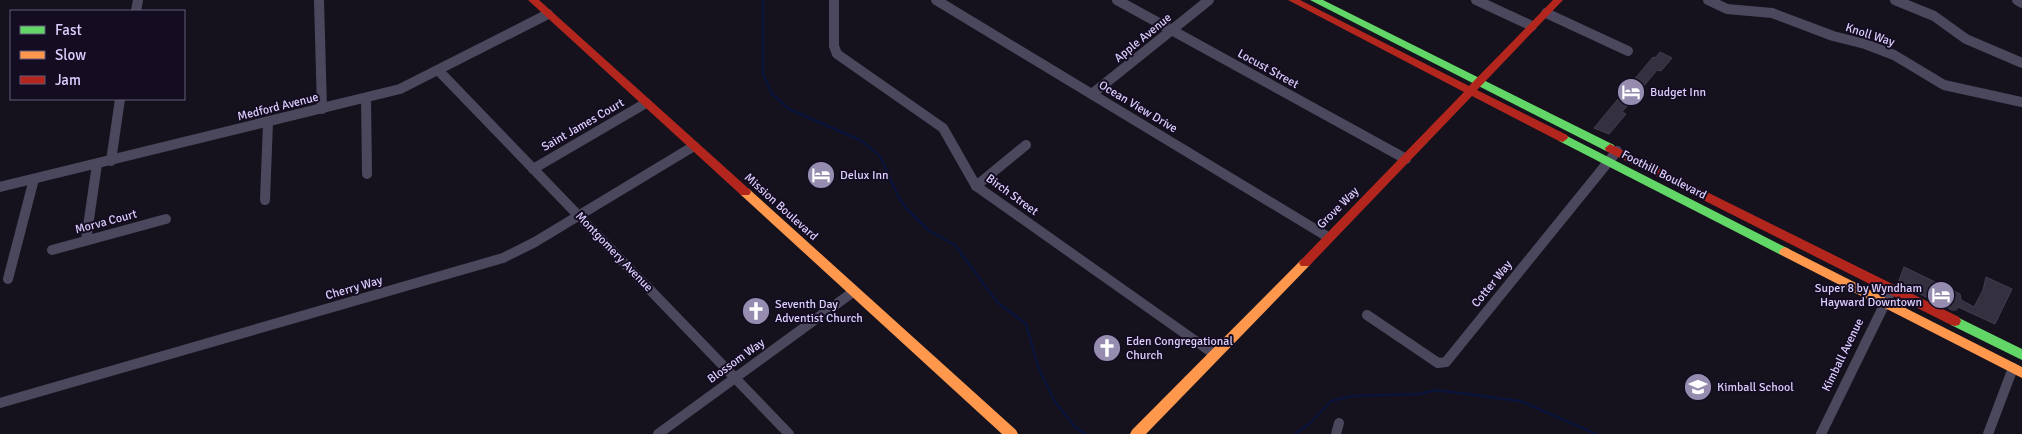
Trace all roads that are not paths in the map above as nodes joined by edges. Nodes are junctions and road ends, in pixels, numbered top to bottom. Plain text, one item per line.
1 (319, 0) edge
2 (533, 0) edge
3 (834, 0) edge
4 (936, 0) edge
5 (1117, 0) edge
6 (1209, 0) edge
7 (1293, 0) edge
8 (1315, 0) edge
9 (1476, 0) edge
10 (1558, 0) edge
11 (1708, 0) edge
12 (1896, 0) edge
13 (2017, 0) edge
14 (2022, 3) edge
15 (1546, 12) junction
16 (548, 14) junction
17 (1532, 26) junction
18 (1173, 30) junction
19 (1628, 51) dead end
20 (2022, 63) edge
21 (438, 70) junction
22 (1479, 81) junction
23 (1469, 91) junction
24 (1092, 94) junction
25 (366, 98) junction
26 (120, 100) edge
27 (2022, 102) edge
28 (646, 103) junction
29 (322, 109) junction
30 (268, 122) junction
31 (1026, 145) dead end
32 (694, 146) junction
33 (1617, 150) junction
34 (1406, 159) junction
35 (111, 161) junction
36 (1608, 162) junction
37 (97, 164) junction
38 (533, 169) junction
39 (367, 174) dead end
40 (34, 179) junction
41 (976, 186) junction
42 (0, 187) edge
43 (265, 200) dead end
44 (578, 216) junction
45 (166, 219) dead end
46 (1328, 237) junction
47 (86, 240) junction
48 (52, 250) dead end
49 (8, 278) dead end
50 (1892, 290) junction
51 (853, 292) junction
52 (1884, 303) junction
53 (1368, 315) dead end
54 (1214, 354) junction
55 (2022, 355) edge
56 (2017, 371) edge
57 (737, 378) junction
58 (0, 403) edge
59 (658, 434) edge
60 (790, 434) edge
61 (1011, 434) edge
62 (1137, 434) edge
63 (1821, 434) edge
64 (1988, 434) edge

1 - 29 street
2 - 16 main road, Mission Boulevard
3 - 41 street, Birch Street
4 - 24 street, Ocean View Drive
5 - 18 street, Locust Street
6 - 18 street, Apple Avenue
7 - 23 main road, Foothill Boulevard
8 - 22 main road, Foothill Boulevard
9 - 17 street
10 - 15 main road, Grove Way
11 - 27 street, Knoll Way
12 - 20 street
13 - 14 street
15 - 17 main road, Grove Way
15 - 19 street
16 - 21 street, Medford Avenue
16 - 28 main road, Mission Boulevard
17 - 22 main road, Grove Way
18 - 24 street, Apple Avenue
18 - 34 street, Locust Street
21 - 25 street, Medford Avenue
21 - 38 street, Montgomery Avenue
22 - 23 main road, Grove Way
22 - 33 main road, Foothill Boulevard
23 - 34 main road, Grove Way
23 - 36 main road, Foothill Boulevard
24 - 46 street, Ocean View Drive
25 - 29 street, Medford Avenue
25 - 39 street
26 - 35 street
28 - 32 main road, Mission Boulevard
28 - 38 street, Saint James Court
29 - 30 street, Medford Avenue
30 - 35 street, Medford Avenue
30 - 43 street
31 - 41 street
32 - 44 street, Cherry Way
32 - 51 main road, Mission Boulevard
33 - 36 street, Cotter Way
33 - 50 main road, Foothill Boulevard
34 - 46 main road, Grove Way
35 - 37 street, Medford Avenue
36 - 52 main road, Foothill Boulevard
36 - 53 street, Cotter Way
37 - 40 street, Medford Avenue
37 - 47 street
38 - 44 street, Montgomery Avenue
40 - 42 street, Medford Avenue
40 - 49 street
41 - 54 street, Birch Street
44 - 57 street, Montgomery Avenue
44 - 58 street, Cherry Way
45 - 47 street, Morva Court
46 - 54 main road, Grove Way
47 - 48 street, Morva Court
50 - 52 street, Kimball Avenue
50 - 55 main road, Foothill Boulevard
51 - 57 street, Blossom Way
51 - 61 main road, Mission Boulevard
52 - 56 main road, Foothill Boulevard
52 - 63 street, Kimball Avenue
54 - 62 main road, Grove Way
56 - 64 street
57 - 59 street, Blossom Way
57 - 60 street, Montgomery Avenue

